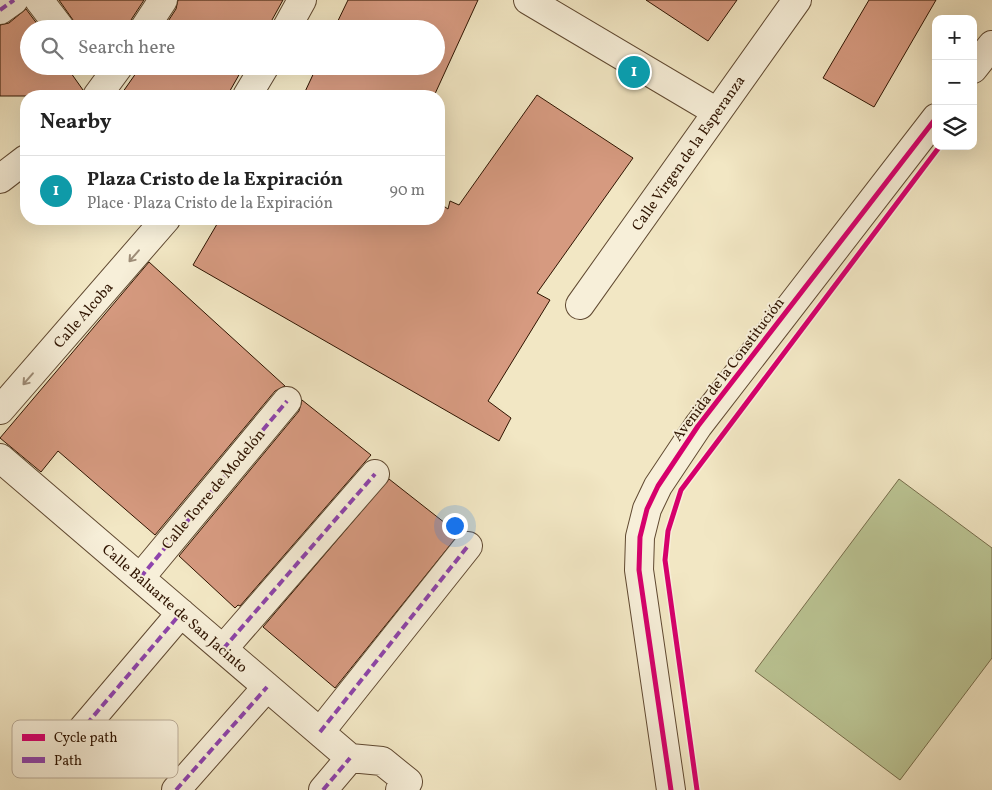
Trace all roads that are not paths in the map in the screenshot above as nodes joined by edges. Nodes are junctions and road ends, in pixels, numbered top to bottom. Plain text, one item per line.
1 (14, 0) edge
2 (39, 0) edge
3 (163, 0) edge
4 (302, 0) edge
5 (528, 0) edge
6 (797, 0) edge
7 (0, 10) edge
8 (54, 20) edge
9 (150, 20) edge
10 (291, 20) edge
11 (992, 45) edge
12 (977, 64) edge
13 (260, 75) edge
14 (251, 90) edge
15 (717, 112) junction
16 (932, 123) edge
17 (20, 163) edge
18 (0, 179) edge
19 (161, 225) edge
20 (580, 305) dead end
21 (287, 400) dead end
22 (0, 410) edge
23 (0, 458) edge
24 (375, 474) dead end
25 (468, 546) dead end
26 (140, 578) junction
27 (181, 613) junction
28 (223, 649) junction
29 (267, 687) junction
30 (90, 720) edge
31 (320, 732) junction
32 (350, 758) junction
33 (176, 790) edge
34 (323, 790) edge
35 (345, 790) edge
36 (400, 790) edge
37 (671, 790) edge

1 - 7 street
2 - 8 street
3 - 9 street
4 - 10 street
5 - 15 street
6 - 15 street, Calle Virgen de la Esperanza
11 - 12 street
13 - 14 street
15 - 20 street, Calle Virgen de la Esperanza
16 - 37 street, Avenida de la Constitución
17 - 18 street
19 -> 22 street, Calle Alcoba
21 - 26 street, Calle Torre de Modelón
23 - 26 street, Calle Baluarte de San Jacinto
24 - 28 street
25 - 31 street
26 - 27 street, Calle Baluarte de San Jacinto
27 - 28 street, Calle Baluarte de San Jacinto
27 - 30 street
28 - 29 street, Calle Baluarte de San Jacinto
29 - 31 street, Calle Baluarte de San Jacinto
29 - 33 street
31 - 32 street, Calle Baluarte de San Jacinto
32 - 34 street
32 - 35 street
32 - 36 street

